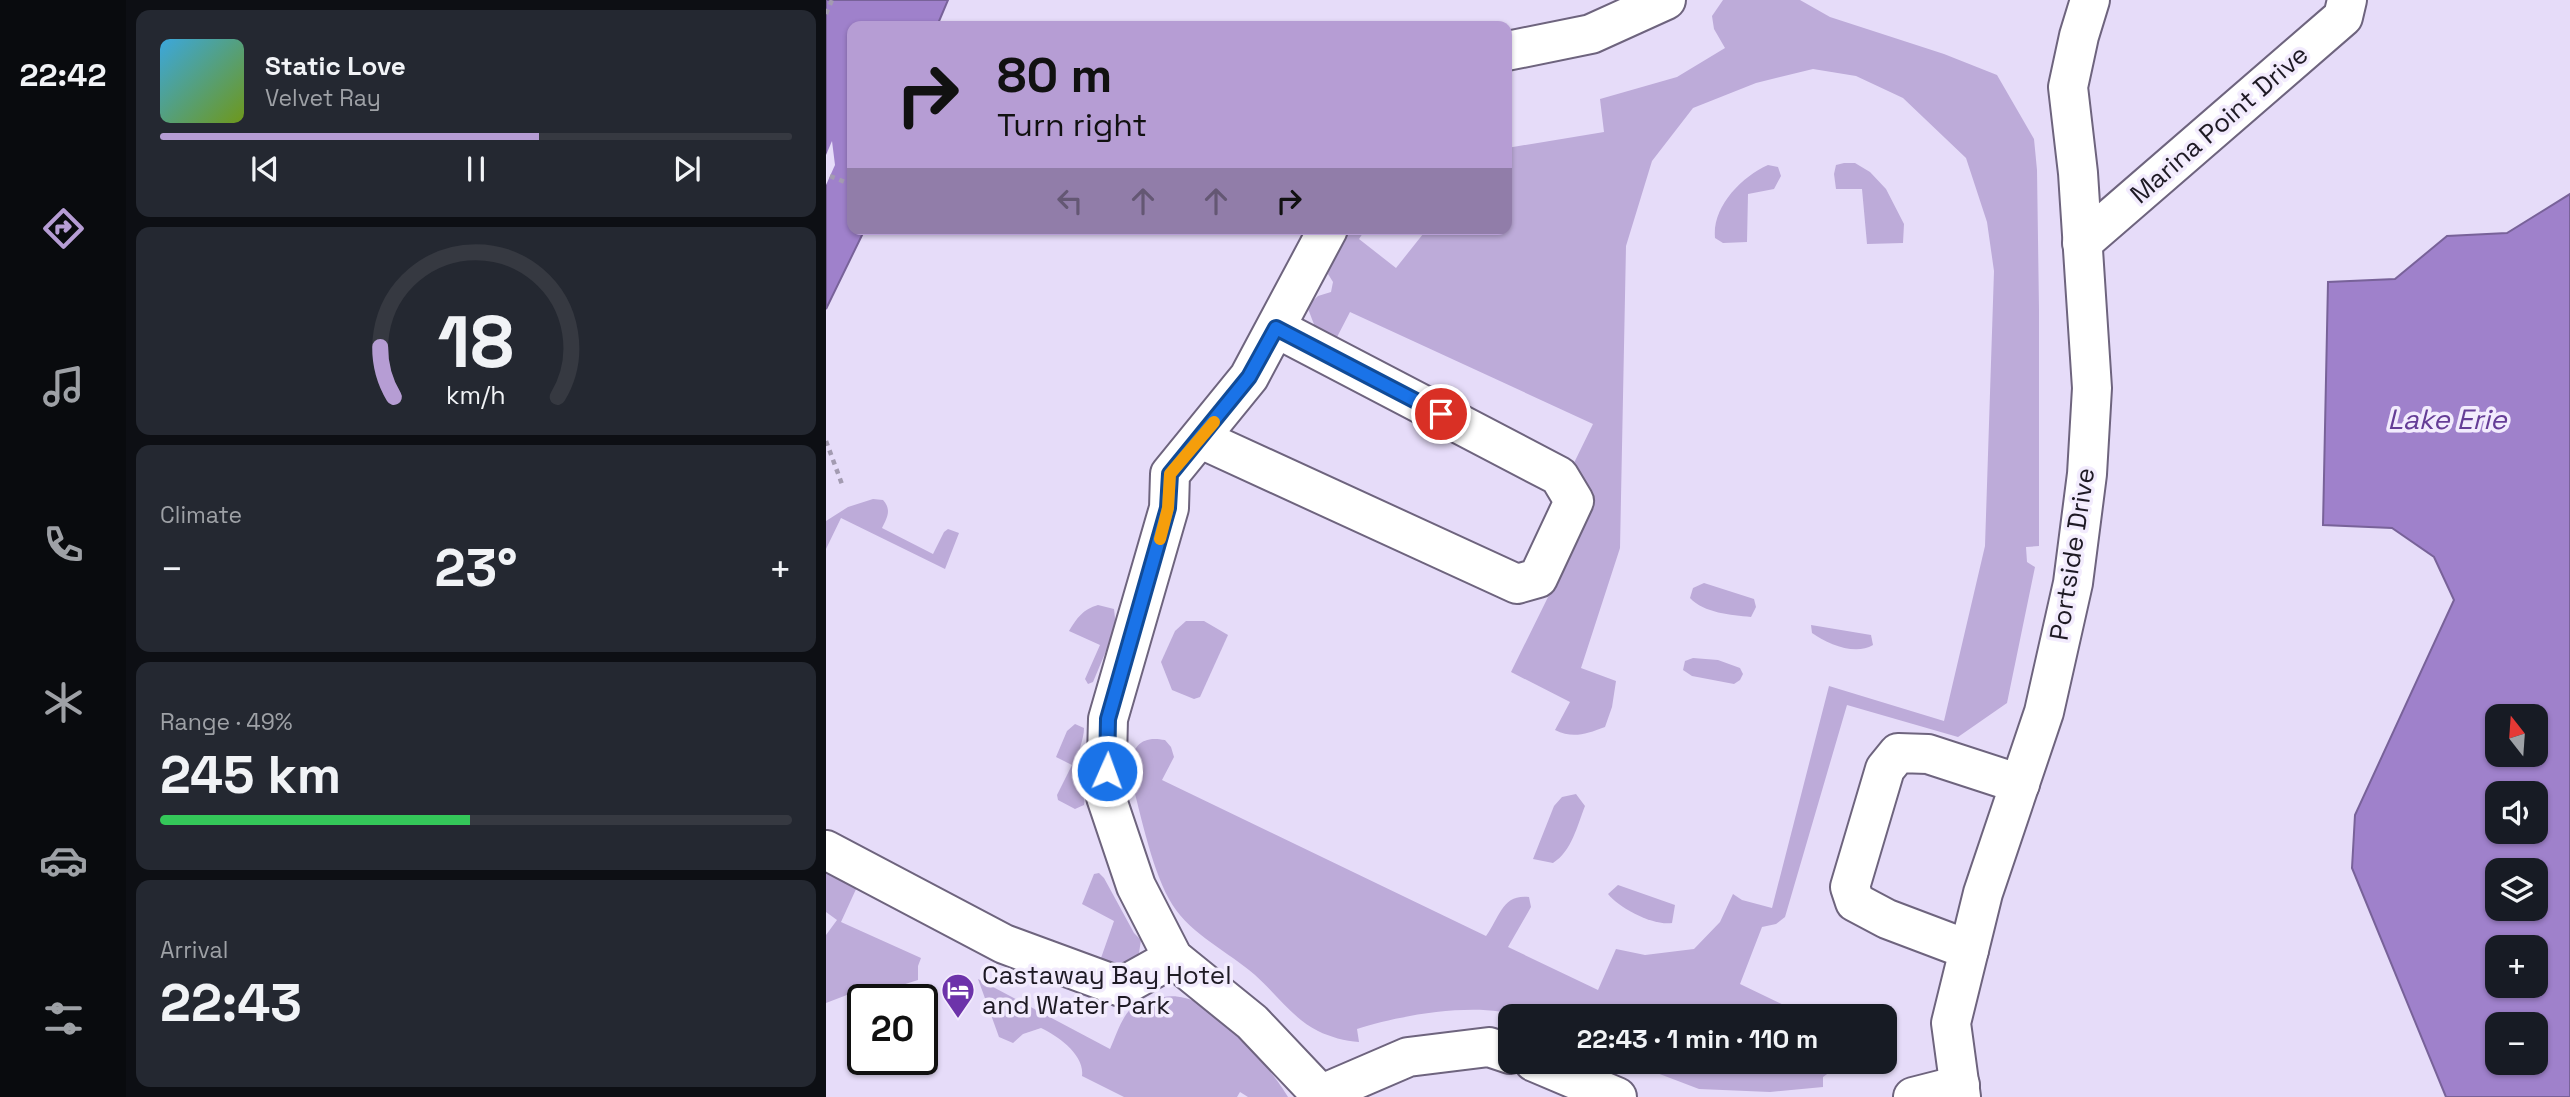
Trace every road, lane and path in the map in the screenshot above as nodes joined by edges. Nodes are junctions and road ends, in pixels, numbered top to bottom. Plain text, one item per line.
1 (832, 0) edge
2 (1667, 0) edge
3 (2090, 0) edge
4 (2347, 0) edge
5 (826, 13) edge
6 (1512, 50) edge
7 (830, 176) dead end
8 (847, 183) edge
9 (1325, 235) edge
10 (2082, 243) junction
11 (1276, 328) junction
12 (1201, 439) junction
13 (826, 441) edge
14 (843, 487) dead end
15 (2020, 784) junction
16 (826, 850) edge
17 (1969, 950) junction
18 (1173, 958) junction
19 (1498, 1050) edge
20 (1562, 1074) edge
21 (1961, 1091) edge
22 (1322, 1096) edge
23 (1617, 1097) edge
24 (1913, 1097) edge

1 - 5 path
2 - 6 street
3 - 10 street, Portside Drive
4 - 10 street, Marina Point Drive
7 - 8 path
9 - 11 street
10 - 15 street, Portside Drive
11 - 12 street
11 - 12 street
12 - 18 street
13 - 14 path
15 - 17 street, Portside Drive
15 - 17 street
16 - 18 street
17 - 21 street, Portside Drive
18 - 22 street
19 - 22 street
20 - 23 street
21 - 24 street

